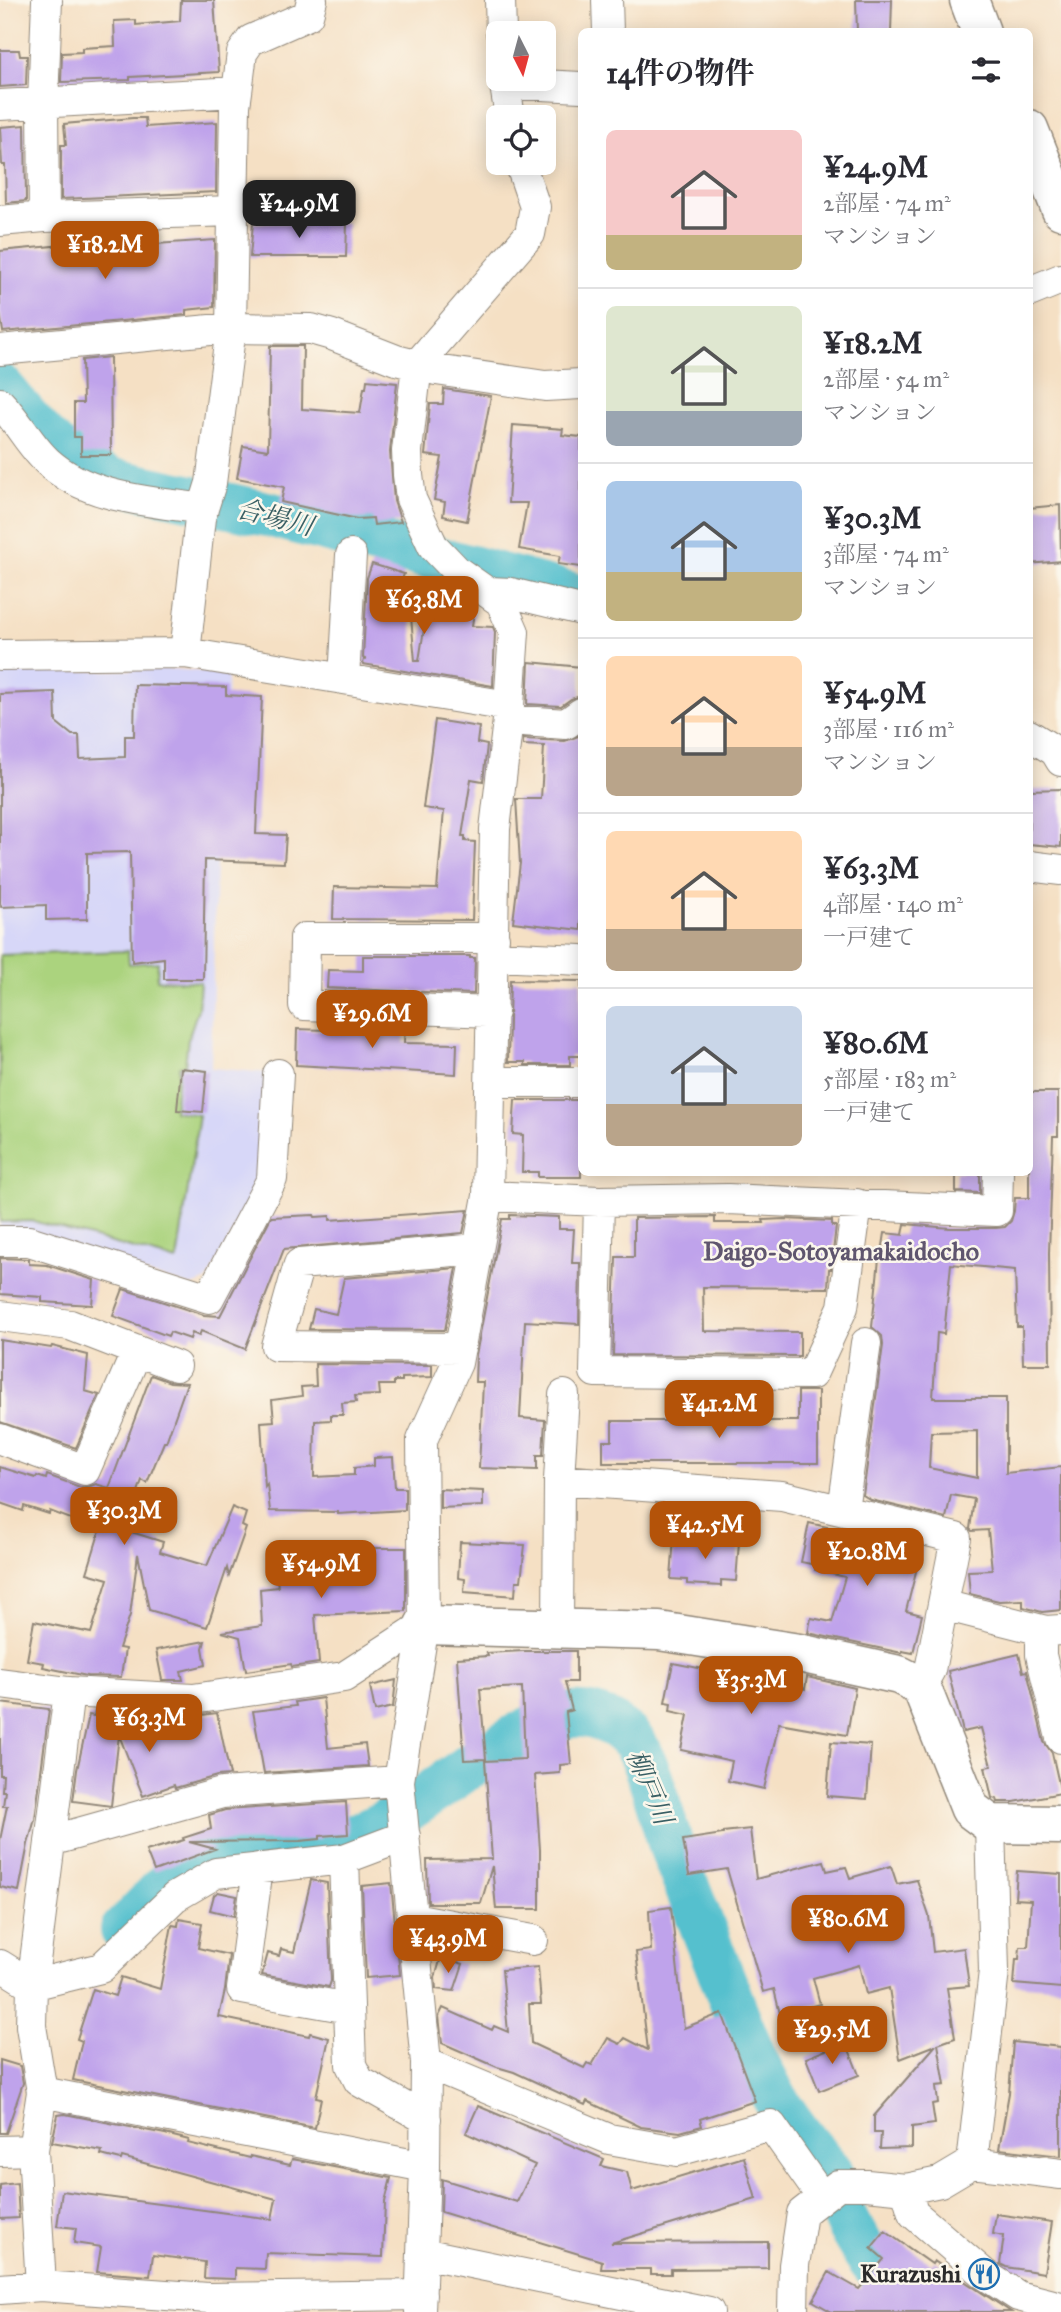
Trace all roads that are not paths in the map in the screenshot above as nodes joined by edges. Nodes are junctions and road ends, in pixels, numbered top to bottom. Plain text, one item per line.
1 (47, 0) edge
2 (312, 0) edge
3 (500, 0) edge
4 (607, 0) edge
5 (969, 0) edge
6 (501, 21) edge
7 (608, 28) edge
8 (980, 28) edge
9 (556, 86) edge
10 (578, 88) edge
11 (237, 92) junction
12 (43, 103) junction
13 (0, 105) edge
14 (1033, 139) edge
15 (524, 175) edge
16 (1061, 210) edge
17 (233, 211) junction
18 (44, 217) junction
19 (0, 221) edge
20 (1061, 279) edge
21 (1033, 290) edge
22 (231, 328) junction
23 (1, 349) edge
24 (416, 365) junction
25 (578, 384) edge
26 (0, 403) edge
27 (205, 501) junction
28 (351, 555) dead end
29 (489, 592) junction
30 (578, 609) edge
31 (185, 653) junction
32 (0, 655) edge
33 (344, 679) junction
34 (509, 713) junction
35 (578, 715) edge
36 (1033, 737) edge
37 (1061, 761) edge
38 (1033, 866) edge
39 (1061, 870) edge
40 (494, 947) junction
41 (578, 960) edge
42 (493, 1012) junction
43 (278, 1074) dead end
44 (491, 1082) junction
45 (578, 1082) edge
46 (998, 1176) edge
47 (488, 1196) junction
48 (599, 1201) junction
49 (857, 1204) junction
50 (0, 1241) edge
51 (478, 1249) junction
52 (0, 1316) edge
53 (866, 1343) dead end
54 (460, 1348) junction
55 (137, 1351) junction
56 (176, 1366) dead end
57 (564, 1395) dead end
58 (0, 1439) edge
59 (559, 1480) junction
60 (843, 1510) junction
61 (943, 1605) junction
62 (424, 1625) junction
63 (558, 1630) junction
64 (1054, 1631) edge
65 (0, 1683) edge
66 (921, 1686) junction
67 (69, 1692) junction
68 (1061, 1738) edge
69 (399, 1781) junction
70 (990, 1824) junction
71 (1061, 1825) edge
72 (405, 1836) junction
73 (50, 1841) junction
74 (344, 1859) junction
75 (258, 1868) junction
76 (413, 1918) junction
77 (533, 1940) dead end
78 (0, 1965) edge
79 (32, 1985) junction
80 (349, 2008) junction
81 (426, 2063) junction
82 (42, 2092) junction
83 (426, 2119) junction
84 (33, 2150) junction
85 (0, 2151) edge
86 (972, 2163) junction
87 (425, 2166) junction
88 (1061, 2174) edge
89 (906, 2189) junction
90 (821, 2196) junction
91 (422, 2253) junction
92 (41, 2286) junction
93 (0, 2289) edge
94 (109, 2301) edge
95 (420, 2303) edge
96 (1061, 2307) edge
97 (709, 2312) edge
98 (793, 2312) edge

1 - 12 street
2 - 11 street
3 - 6 street
4 - 7 street
5 - 8 street
9 - 10 street
11 - 12 street
11 - 17 street
12 - 13 street
12 - 18 street
14 - 16 street
15 - 24 street
17 - 18 street
17 - 22 street
18 - 19 street
20 - 21 street
22 - 23 street
22 - 24 street
22 - 27 street
24 - 25 street
24 - 29 street
26 - 27 street
27 - 31 street
28 - 33 street
29 - 30 street
29 - 34 street
31 - 32 street
31 - 33 street
33 - 34 street
34 - 35 street
34 - 40 street
36 - 37 street
38 - 39 street
40 - 41 street
40 - 42 street
40 - 42 street
42 - 44 street
43 - 50 street
44 - 45 street
44 - 47 street
46 - 49 street
47 - 48 street
47 - 51 street
48 - 49 street
48 - 49 street
51 - 54 street
51 - 54 street
52 - 55 street
53 - 60 street
54 - 62 street
55 - 56 street
55 - 58 street
57 - 59 street
59 - 60 street
59 - 63 street
60 - 61 street
61 - 64 street
61 - 66 street
62 - 63 street
62 - 67 street
62 - 69 street
63 - 66 street
64 - 68 street
65 - 67 street
66 - 70 street
67 - 73 street
69 - 72 street
69 - 73 street
70 - 71 street
70 - 86 street
72 - 74 street
72 - 76 street
73 - 79 street
74 - 75 street
74 - 80 street
75 - 79 street
75 - 80 street
76 - 77 street
76 - 81 street
78 - 79 street
79 - 82 street
80 - 83 street
81 - 83 street
81 - 90 street
82 - 84 street
82 - 87 street
83 - 87 street
84 - 85 street
84 - 92 street
86 - 88 street
86 - 89 street
87 - 91 street
89 - 90 street
89 - 96 street
90 - 98 street
91 - 95 street
91 - 97 street
92 - 93 street
92 - 94 street
94 - 95 street

